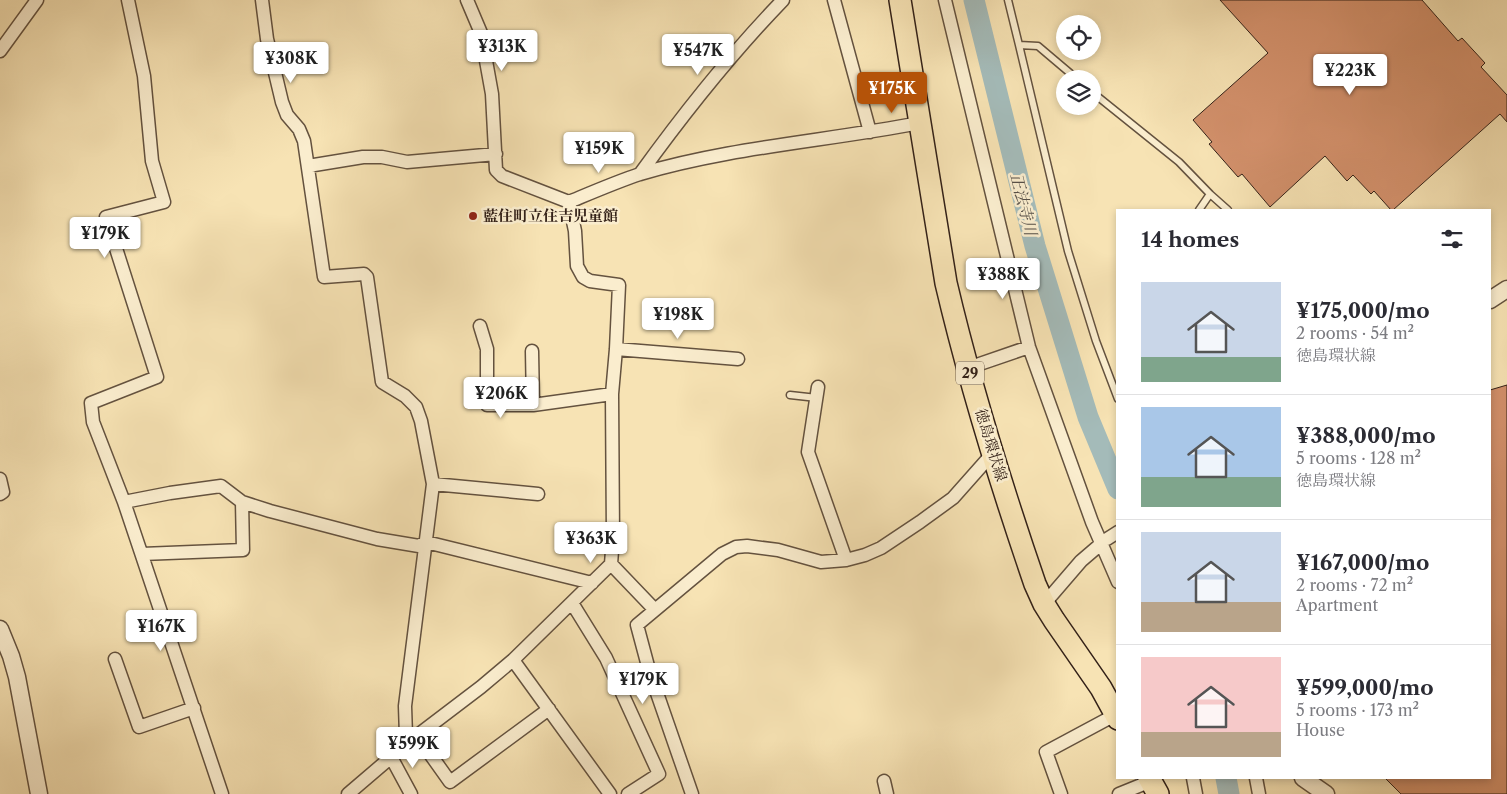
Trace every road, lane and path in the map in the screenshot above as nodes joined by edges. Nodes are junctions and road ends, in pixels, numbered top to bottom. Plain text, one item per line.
1 (37, 0) edge
2 (128, 0) edge
3 (262, 0) edge
4 (467, 0) edge
5 (783, 0) edge
6 (834, 0) edge
7 (900, 0) edge
8 (945, 0) edge
9 (1008, 0) edge
10 (1019, 45) junction
11 (0, 51) edge
12 (1066, 70) edge
13 (1101, 99) edge
14 (919, 122) junction
15 (870, 132) junction
16 (496, 154) junction
17 (308, 166) junction
18 (640, 174) junction
19 (1210, 194) junction
20 (570, 202) junction
21 (1200, 209) edge
22 (1227, 209) edge
23 (1507, 289) edge
24 (1491, 299) edge
25 (480, 326) dead end
26 (1029, 348) junction
27 (616, 349) junction
28 (532, 351) dead end
29 (738, 359) dead end
30 (968, 368) junction
31 (818, 393) joint
32 (612, 394) junction
33 (1116, 394) edge
34 (790, 395) dead end
35 (533, 405) junction
36 (992, 454) junction
37 (0, 479) edge
38 (433, 484) junction
39 (0, 494) edge
40 (538, 494) dead end
41 (124, 502) junction
42 (242, 502) junction
43 (1116, 533) edge
44 (1104, 541) junction
45 (426, 542) junction
46 (142, 554) junction
47 (846, 560) junction
48 (610, 564) junction
49 (1116, 576) edge
50 (592, 584) junction
51 (572, 603) junction
52 (1044, 604) junction
53 (655, 610) junction
54 (0, 629) edge
55 (115, 659) dead end
56 (514, 660) junction
57 (194, 708) junction
58 (549, 709) junction
59 (1116, 717) edge
60 (414, 739) junction
61 (391, 757) junction
62 (1192, 779) edge
63 (1256, 779) edge
64 (1304, 779) edge
65 (884, 781) dead end
66 (1152, 784) edge
67 (39, 794) edge
68 (222, 794) edge
69 (348, 794) edge
70 (411, 794) edge
71 (610, 794) edge
72 (628, 794) edge
73 (692, 794) edge
74 (888, 794) edge
75 (1060, 794) edge
76 (1119, 794) edge
77 (1196, 794) edge
78 (1259, 794) edge
79 (1326, 794) edge

1 - 11 street
2 - 41 street
3 - 17 street
4 - 16 street
5 - 18 street
6 - 15 street
7 - 14 main road, 徳島環状線 / 29
8 - 26 street
9 - 10 lane
10 - 12 lane
10 - 33 lane
13 - 19 lane
14 - 15 street
14 - 30 main road, 徳島環状線 / 29
15 - 18 street
16 - 17 street
16 - 20 street
17 - 38 street
18 - 20 street
19 - 21 lane
19 - 22 lane
20 - 27 street
23 - 24 street
25 - 35 street
26 - 30 street
26 - 44 street
27 - 29 street
27 - 32 street
28 - 35 street
30 - 36 main road, 徳島環状線 / 29
31 - 34 lane
31 - 47 street
32 - 35 street
32 - 48 street
36 - 47 street
36 - 52 main road, 徳島環状線 / 29
37 - 39 street
38 - 40 street
38 - 45 street
41 - 42 street
41 - 46 street
42 - 45 street
42 - 46 street
43 - 44 street
44 - 49 street
44 - 52 street
45 - 50 street
45 - 60 street
46 - 57 street
47 - 53 street
48 - 50 street
48 - 53 street
50 - 51 street
51 - 56 street
51 - 72 street
52 - 59 main road, 徳島環状線 / 29
53 - 73 street
54 - 67 street
55 - 57 street
56 - 58 street
56 - 60 street
57 - 68 street
58 - 60 street
58 - 71 street
59 - 75 street
60 - 61 street
61 - 69 street
61 - 70 street
62 - 77 street
63 - 78 street
64 - 79 street
65 - 74 street
66 - 76 street

